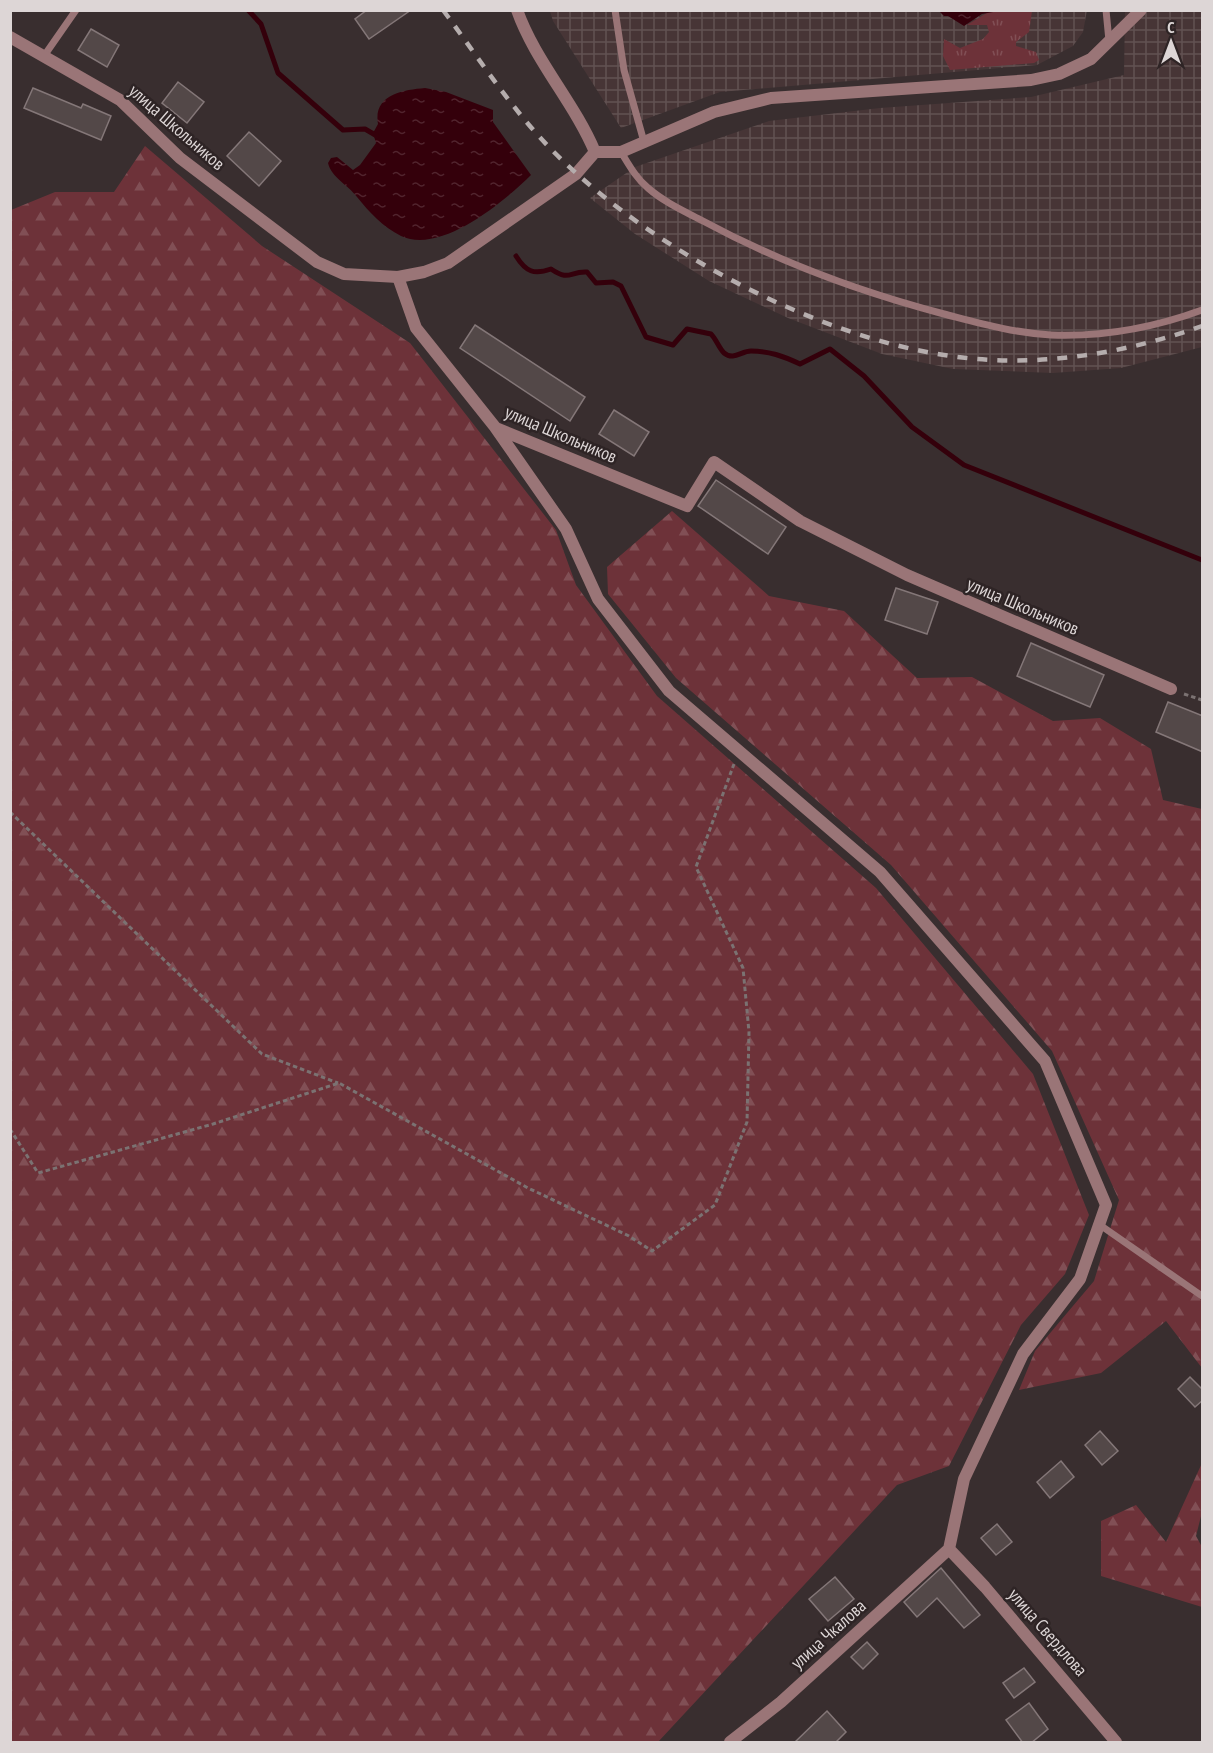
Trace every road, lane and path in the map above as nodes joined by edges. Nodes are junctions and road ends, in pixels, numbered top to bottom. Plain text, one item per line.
1 (76, 10) edge
2 (517, 10) edge
3 (615, 10) edge
4 (1107, 10) edge
5 (1141, 10) edge
6 (10, 37) edge
7 (1109, 43) junction
8 (44, 56) junction
9 (644, 142) junction
10 (595, 152) junction
11 (621, 152) junction
12 (398, 277) junction
13 (1203, 310) edge
14 (495, 428) junction
15 (1172, 689) joint
16 (1203, 700) edge
17 (739, 751) junction
18 (10, 812) edge
19 (339, 1083) junction
20 (10, 1129) edge
21 (1100, 1225) junction
22 (1203, 1296) edge
23 (948, 1549) junction
24 (730, 1743) edge
25 (1116, 1743) edge

1 - 8 lane
2 - 10 street
3 - 9 lane
4 - 7 lane
5 - 7 street
6 - 8 street, улица Школьников
7 - 9 street
8 - 12 street, улица Школьников
9 - 11 street
10 - 11 street
10 - 12 street
11 - 13 lane
12 - 14 street, улица Школьников
14 - 15 street, улица Школьников
14 - 17 street
15 - 16 path
17 - 19 path
17 - 21 street
18 - 19 path
19 - 20 path
21 - 22 lane
21 - 23 street
23 - 24 street, улица Чкалова
23 - 25 street, улица Свердлова

